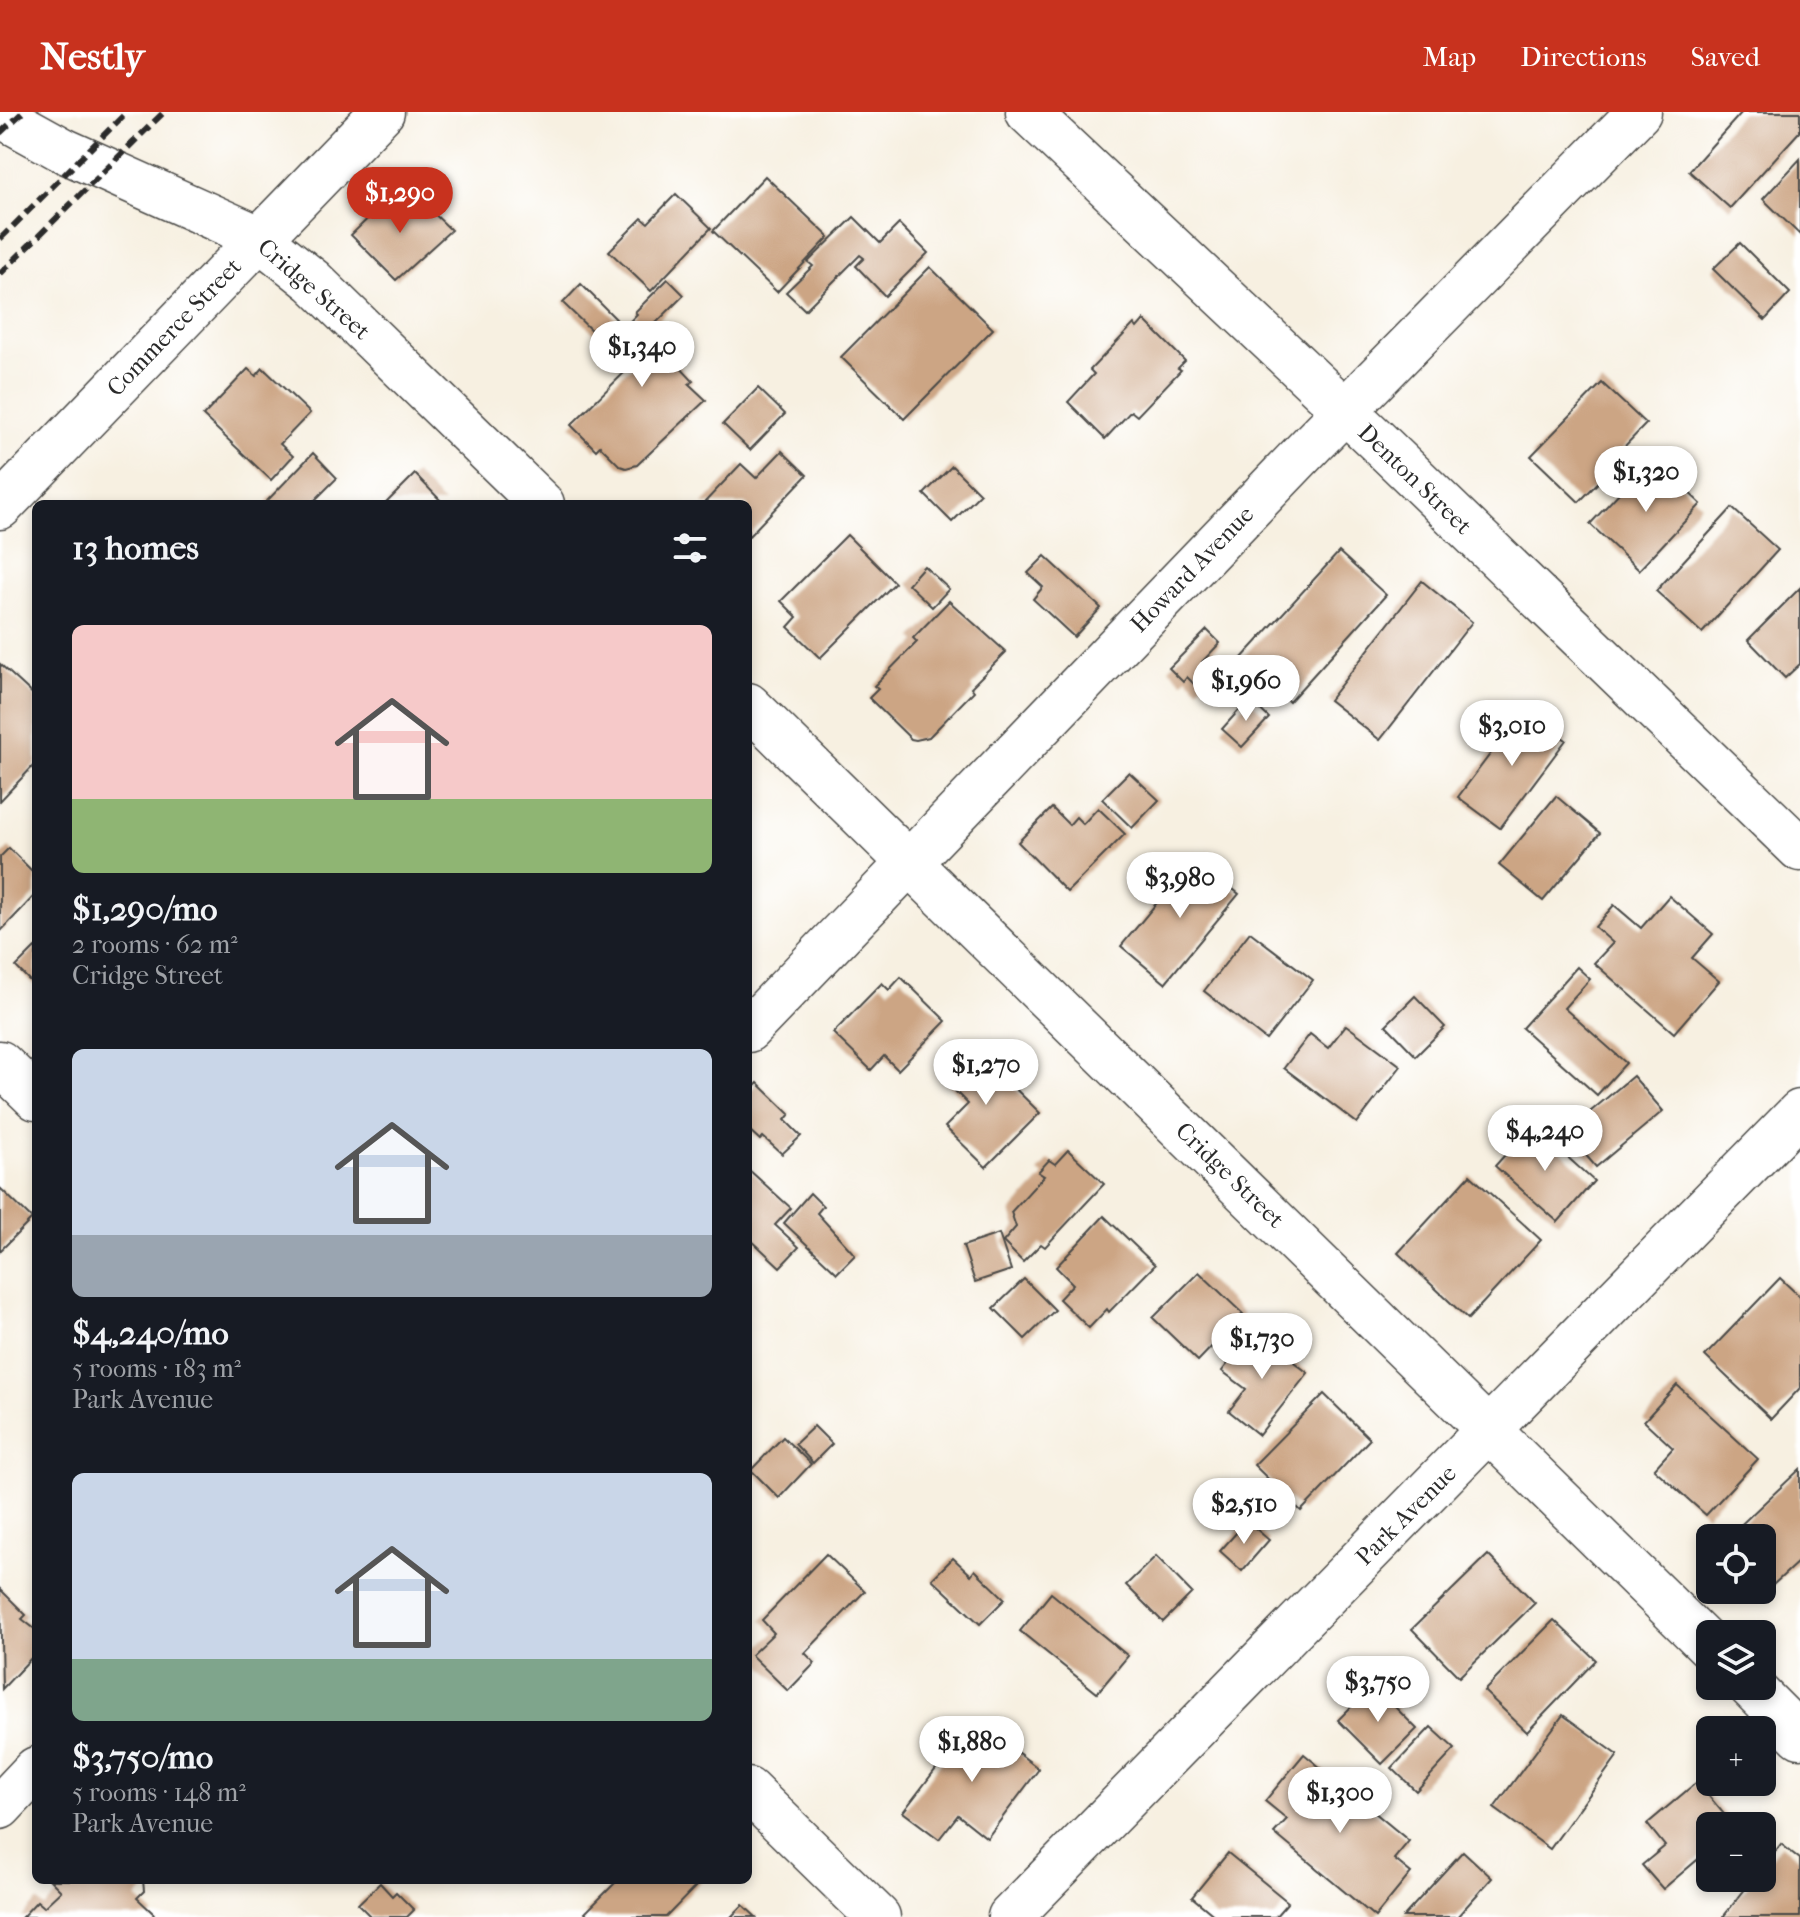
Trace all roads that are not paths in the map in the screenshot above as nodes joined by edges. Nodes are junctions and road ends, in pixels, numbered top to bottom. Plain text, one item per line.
1 (382, 112) edge
2 (1028, 112) edge
3 (1639, 112) edge
4 (0, 115) edge
5 (259, 238) junction
6 (1345, 411) junction
7 (538, 500) edge
8 (0, 507) edge
9 (752, 709) edge
10 (1800, 849) edge
11 (908, 862) junction
12 (752, 1026) edge
13 (0, 1063) edge
14 (32, 1094) edge
15 (1800, 1112) edge
16 (1490, 1429) junction
17 (1696, 1633) edge
18 (1764, 1700) edge
19 (1800, 1736) edge
20 (32, 1773) edge
21 (752, 1794) edge
22 (0, 1807) edge
23 (878, 1917) edge
24 (1010, 1917) edge

1 - 5 street, Commerce Street
2 - 6 street, Denton Street
3 - 6 street, Howard Avenue
4 - 5 street, Cridge Street
5 - 7 street, Cridge Street
5 - 8 street, Commerce Street
6 - 10 street, Denton Street
6 - 11 street, Howard Avenue
9 - 11 street, Cridge Street
11 - 12 street, Howard Avenue
11 - 16 street, Cridge Street
13 - 14 street
15 - 16 street, Park Avenue
16 - 17 street, Cridge Street
16 - 24 street, Park Avenue
18 - 19 street
20 - 22 street
21 - 23 street

